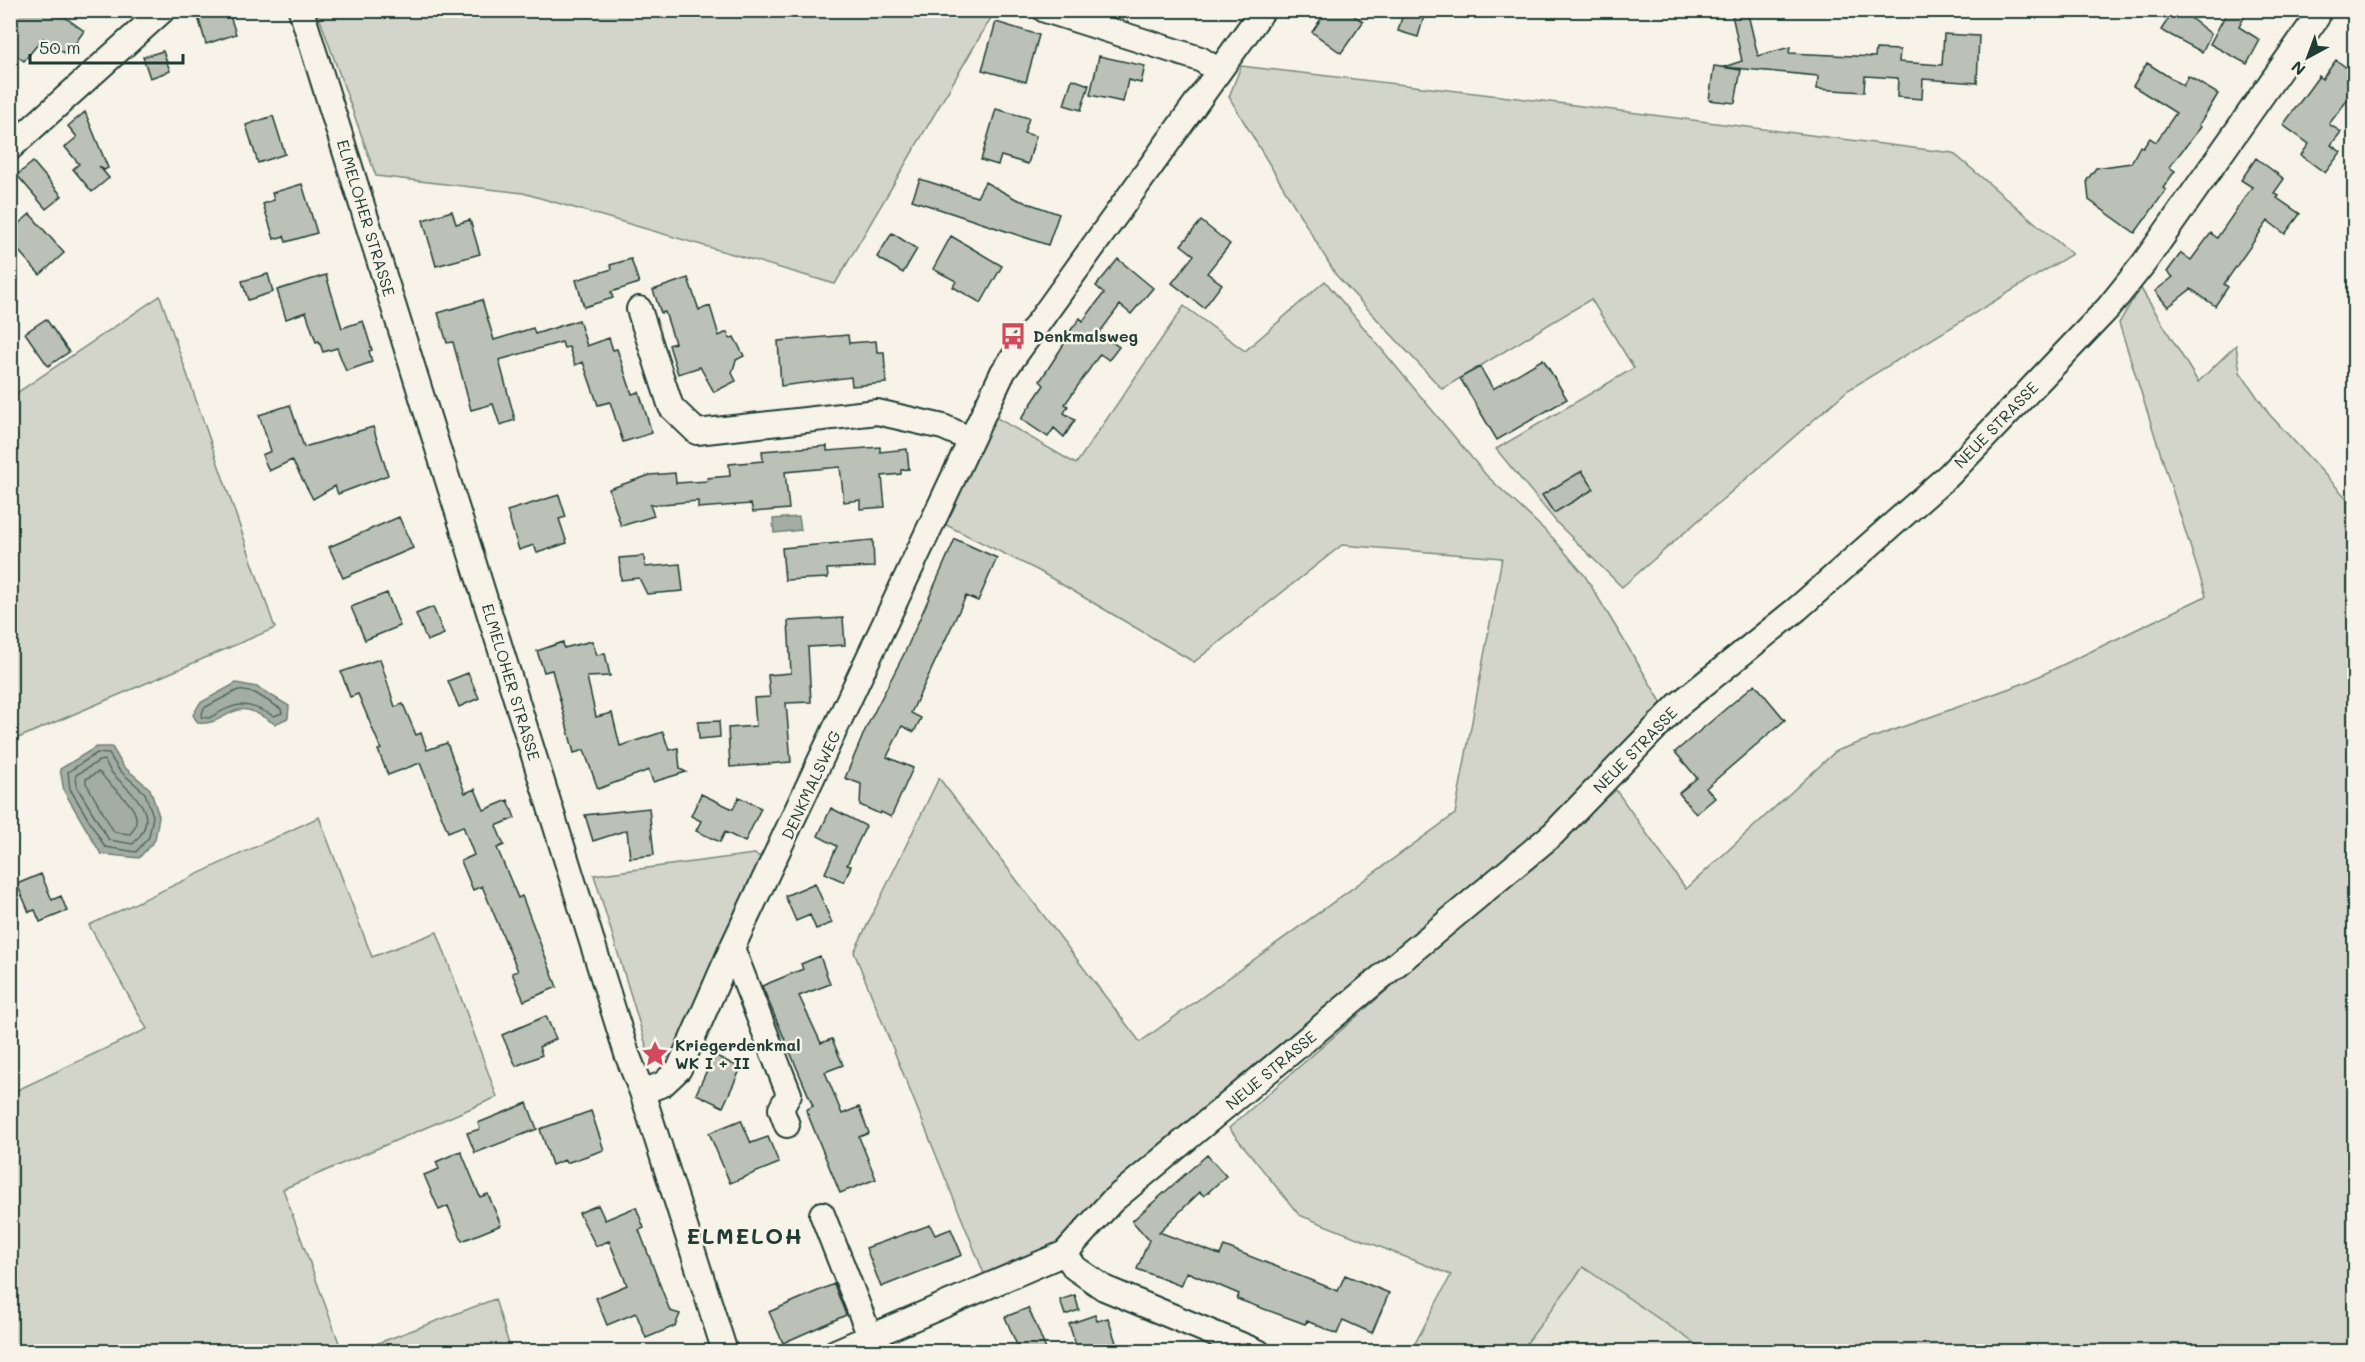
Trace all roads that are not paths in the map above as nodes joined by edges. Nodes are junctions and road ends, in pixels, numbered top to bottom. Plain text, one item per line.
1 (163, 10) edge
2 (301, 10) edge
3 (1045, 10) edge
4 (1263, 10) edge
5 (2317, 10) edge
6 (1219, 71) junction
7 (10, 148) edge
8 (639, 309) dead end
9 (970, 439) junction
10 (732, 948) junction
11 (642, 1092) junction
12 (788, 1125) dead end
13 (822, 1214) dead end
14 (1065, 1253) junction
15 (873, 1344) edge
16 (726, 1352) edge
17 (834, 1352) edge
18 (1258, 1352) edge

1 - 7 street
2 - 11 street, ELMELOHER STRASSE
3 - 6 street
4 - 6 street, DENKMALSWEG
5 - 14 street, NEUE STRASSE
6 - 9 street, DENKMALSWEG
8 - 9 street
9 - 10 street, DENKMALSWEG
10 - 11 street, DENKMALSWEG
10 - 12 street
11 - 16 street, ELMELOHER STRASSE
13 - 15 street
14 - 15 street, NEUE STRASSE
14 - 18 street
15 - 17 street, NEUE STRASSE

